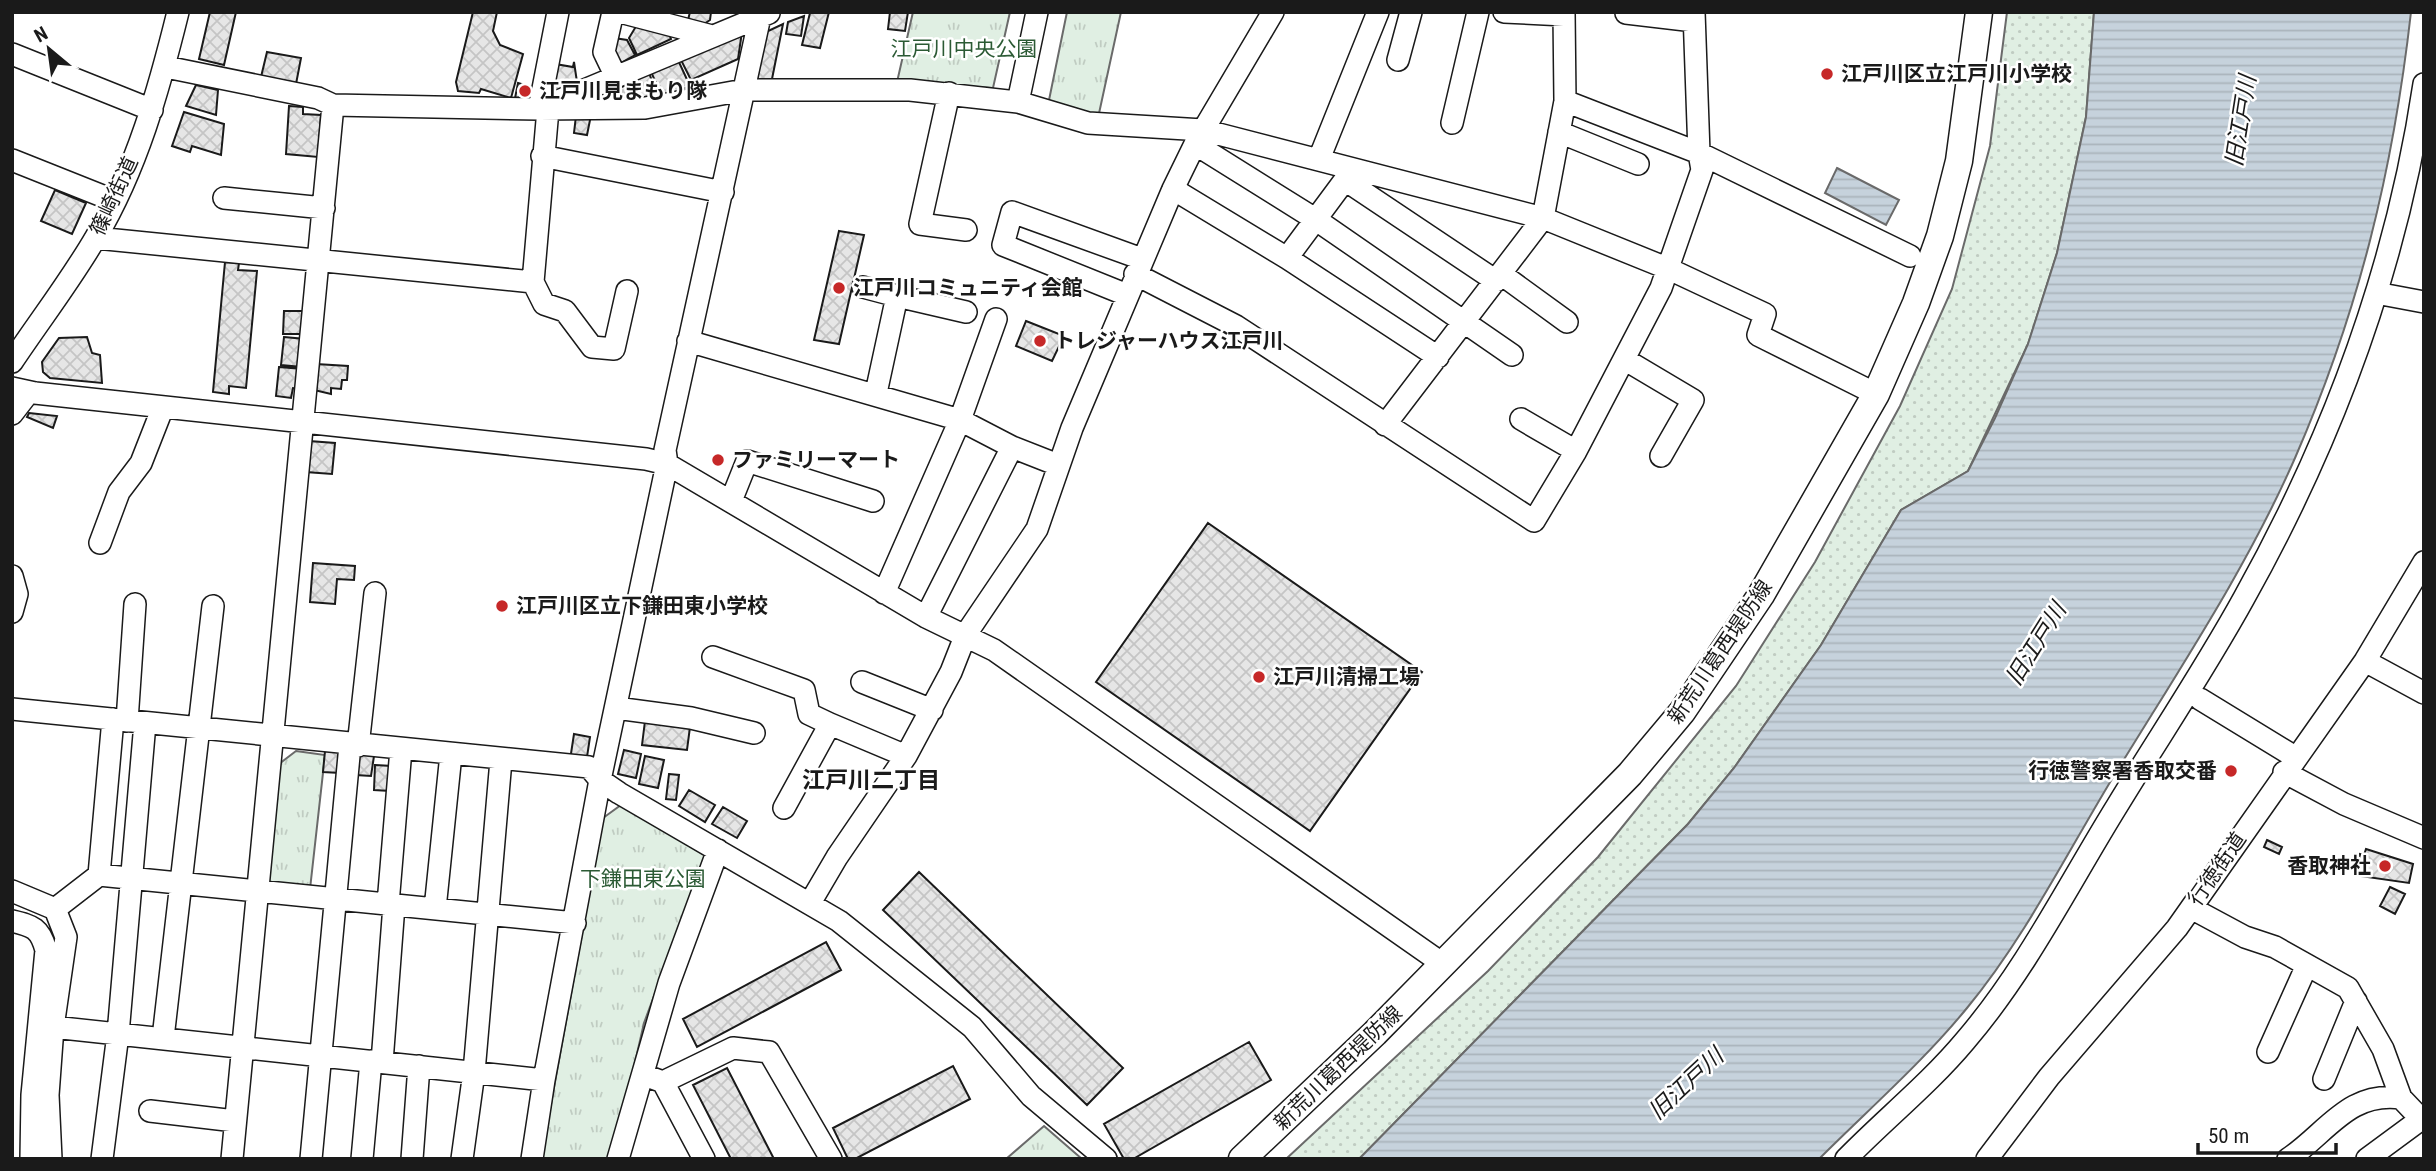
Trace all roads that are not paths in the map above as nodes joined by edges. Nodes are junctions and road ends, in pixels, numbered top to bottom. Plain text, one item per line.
1 (558, 12) edge
2 (613, 12) edge
3 (620, 12) edge
4 (1037, 12) edge
5 (1273, 12) edge
6 (1378, 12) edge
7 (1411, 12) edge
8 (1478, 12) edge
9 (1504, 12) edge
10 (1979, 12) edge
11 (1626, 13) edge
12 (172, 14) edge
13 (764, 14) edge
14 (1564, 14) edge
15 (1694, 16) edge
16 (662, 17) edge
17 (712, 36) junction
18 (12, 54) edge
19 (1398, 60) dead end
20 (166, 67) junction
21 (616, 77) junction
22 (2424, 84) edge
23 (744, 90) junction
24 (949, 93) junction
25 (1565, 100) junction
26 (1018, 102) junction
27 (333, 105) junction
28 (544, 109) junction
29 (152, 110) junction
30 (1452, 123) dead end
31 (1559, 132) junction
32 (1199, 137) junction
33 (1699, 153) junction
34 (542, 156) junction
35 (1319, 159) junction
36 (12, 160) edge
37 (1638, 164) dead end
38 (1349, 174) junction
39 (1173, 189) junction
40 (723, 192) junction
41 (224, 198) dead end
42 (115, 201) junction
43 (324, 208) junction
44 (1543, 218) junction
45 (1315, 219) junction
46 (966, 230) dead end
47 (96, 237) junction
48 (1910, 257) dead end
49 (1287, 258) junction
50 (320, 262) junction
51 (1138, 267) junction
52 (1669, 269) junction
53 (1498, 277) junction
54 (533, 282) junction
55 (863, 287) dead end
56 (626, 291) dead end
57 (2376, 293) junction
58 (1126, 295) junction
59 (897, 296) junction
60 (2424, 302) edge
61 (966, 312) dead end
62 (996, 319) dead end
63 (1465, 321) junction
64 (1567, 322) dead end
65 (688, 341) junction
66 (1512, 355) dead end
67 (1438, 357) junction
68 (1624, 359) junction
69 (12, 362) edge
70 (20, 390) edge
71 (876, 393) junction
72 (1876, 394) junction
73 (163, 407) junction
74 (12, 414) edge
75 (1521, 419) dead end
76 (960, 420) junction
77 (303, 421) junction
78 (1385, 425) junction
79 (1012, 447) junction
80 (1576, 451) junction
81 (1661, 456) dead end
82 (667, 464) junction
83 (1058, 465) junction
84 (731, 501) junction
85 (873, 501) dead end
86 (100, 543) dead end
87 (2424, 562) edge
88 (12, 576) edge
89 (375, 593) dead end
90 (884, 593) junction
91 (135, 604) dead end
92 (213, 606) dead end
93 (12, 612) edge
94 (926, 617) junction
95 (966, 634) junction
96 (713, 657) dead end
97 (2365, 660) junction
98 (862, 682) dead end
99 (2424, 694) edge
100 (2200, 699) dead end
101 (616, 708) junction
102 (12, 709) edge
103 (932, 710) junction
104 (128, 721) junction
105 (830, 724) junction
106 (198, 730) junction
107 (754, 733) dead end
108 (272, 737) junction
109 (354, 746) junction
110 (401, 749) junction
111 (451, 754) junction
112 (906, 756) junction
113 (501, 760) junction
114 (2290, 764) junction
115 (600, 780) junction
116 (784, 808) dead end
117 (2424, 838) edge
118 (718, 850) junction
119 (99, 875) junction
120 (130, 878) junction
121 (180, 883) junction
122 (12, 891) edge
123 (257, 891) junction
124 (338, 899) junction
125 (810, 903) junction
126 (391, 905) junction
127 (2191, 908) junction
128 (55, 909) junction
129 (435, 909) junction
130 (488, 914) junction
131 (12, 921) edge
132 (575, 923) junction
133 (1443, 964) junction
134 (2307, 965) junction
135 (2356, 1001) junction
136 (53, 1027) junction
137 (118, 1034) junction
138 (163, 1038) junction
139 (241, 1047) junction
140 (2268, 1052) dead end
141 (323, 1056) junction
142 (376, 1061) junction
143 (419, 1066) junction
144 (474, 1072) junction
145 (653, 1078) junction
146 (2324, 1079) dead end
147 (544, 1080) junction
148 (31, 1095) edge
149 (2401, 1098) junction
150 (150, 1111) dead end
151 (2423, 1118) edge
152 (235, 1121) junction
153 (31, 1159) edge
154 (51, 1159) edge
155 (102, 1159) edge
156 (232, 1159) edge
157 (311, 1159) edge
158 (362, 1159) edge
159 (412, 1159) edge
160 (463, 1159) edge
161 (532, 1159) edge
162 (618, 1159) edge
163 (704, 1159) edge
164 (831, 1159) edge
165 (1106, 1159) edge
166 (1242, 1159) edge
167 (1846, 1159) edge
168 (1987, 1159) edge
169 (2288, 1159) edge
170 (2367, 1159) edge

1 - 28 street
2 - 21 street
3 - 16 street
4 - 26 street
5 - 32 street
6 - 35 street
7 - 19 street
8 - 30 street
9 - 14 street
10 - 72 main road, 新荒川葛西堤防線
11 - 15 street
12 - 20 street, 篠崎街道
13 - 17 street
13 - 23 street
14 - 25 street
15 - 33 street
16 - 17 street
17 - 21 street
18 - 29 street
20 - 27 street
20 - 29 street, 篠崎街道
21 - 28 street
22 - 57 street
23 - 24 street
23 - 28 street
23 - 40 street
24 - 26 street
24 - 46 street
25 - 31 street
25 - 33 street
26 - 32 street
27 - 28 street
27 - 43 street
28 - 34 street
29 - 42 street, 篠崎街道
31 - 37 street
31 - 44 street
32 - 35 street
32 - 39 street
32 - 45 street
33 - 48 street
33 - 52 street
34 - 40 street
34 - 54 street
35 - 38 street
36 - 42 street
38 - 44 street
38 - 45 street
38 - 53 street
39 - 49 street
39 - 51 street
40 - 65 street
41 - 43 street
42 - 47 street, 篠崎街道
43 - 50 street
44 - 52 street
44 - 53 street
45 - 49 street
45 - 63 street
47 - 50 street
47 - 69 street, 篠崎街道
49 - 67 street
50 - 54 street
50 - 77 street
51 - 58 street
51 - 58 street
51 - 78 street
52 - 68 street
52 - 72 street
53 - 63 street
53 - 64 street
54 - 56 street
55 - 59 street
57 - 60 street
57 - 167 street
58 - 83 street
59 - 61 street
59 - 71 street
62 - 76 street
63 - 66 street
63 - 67 street
65 - 71 street
65 - 82 street
67 - 78 street
68 - 80 street
68 - 81 street
70 - 73 street
70 - 74 street
71 - 76 street
72 - 133 main road, 新荒川葛西堤防線
73 - 77 street
73 - 86 street
75 - 80 street
76 - 79 street
76 - 90 street
77 - 82 street
77 - 108 street
78 - 80 street
79 - 83 street
79 - 94 street
82 - 84 street
82 - 101 street
83 - 95 street
84 - 85 street
84 - 90 street
87 - 97 street, 行徳街道
88 - 93 street
89 - 109 street
90 - 94 street
91 - 104 street
92 - 106 street
94 - 95 street
95 - 103 street
95 - 133 street
96 - 105 street
97 - 99 street
97 - 114 street, 行徳街道
98 - 103 street
100 - 114 street
101 - 107 street
101 - 115 street
102 - 104 street
103 - 112 street
104 - 106 street
104 - 119 street
104 - 120 street
105 - 112 street
105 - 116 street
106 - 108 street
106 - 121 street
108 - 109 street
108 - 123 street
109 - 110 street
109 - 124 street
110 - 111 street
110 - 126 street
111 - 113 street
111 - 129 street
112 - 125 street
113 - 115 street
113 - 130 street
114 - 117 street
114 - 127 street, 行徳街道
115 - 118 street
115 - 132 street
118 - 125 street
118 - 145 street
119 - 120 street
119 - 128 street
120 - 121 street
120 - 137 street
121 - 123 street
121 - 138 street
122 - 128 street
123 - 124 street
123 - 139 street
124 - 126 street
124 - 141 street
125 - 165 street
126 - 129 street
126 - 142 street
127 - 134 street
127 - 168 street, 行徳街道
128 - 136 street
129 - 130 street
130 - 132 street
130 - 144 street
131 - 148 street
132 - 147 street
133 - 166 main road, 新荒川葛西堤防線
134 - 135 street
134 - 140 street
135 - 146 street
135 - 149 street
136 - 137 street
136 - 148 street
137 - 138 street
137 - 155 street
138 - 139 street
139 - 141 street
139 - 152 street
141 - 142 street
141 - 157 street
142 - 143 street
142 - 158 street
143 - 144 street
143 - 159 street
144 - 147 street
144 - 160 street
145 - 162 street
145 - 163 street
145 - 164 street
147 - 161 street
148 - 153 street
148 - 154 street
149 - 151 street
149 - 169 street
150 - 152 street
151 - 170 street
152 - 156 street

